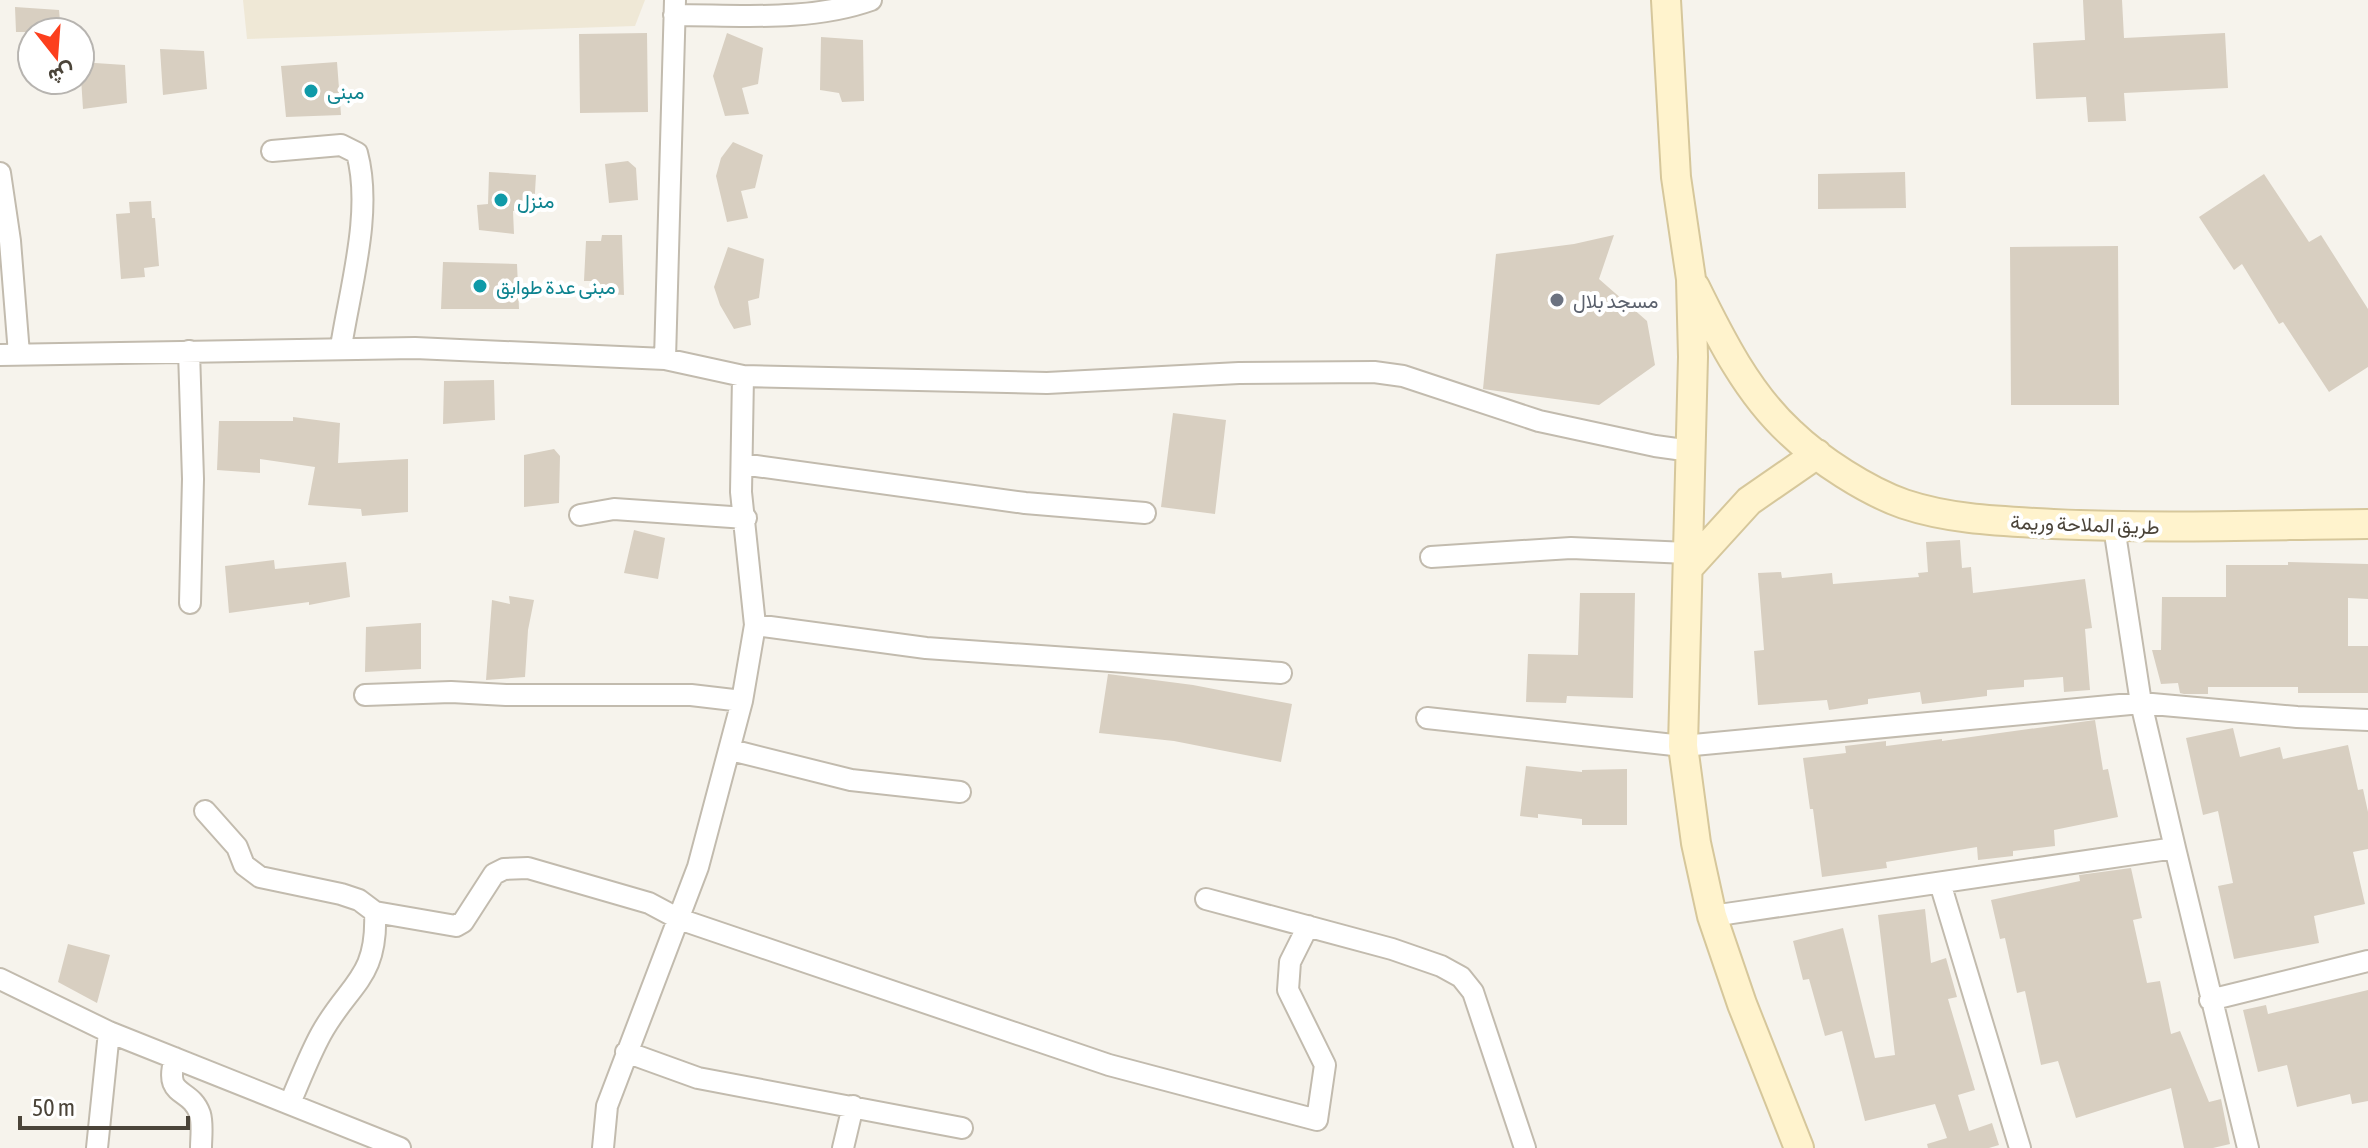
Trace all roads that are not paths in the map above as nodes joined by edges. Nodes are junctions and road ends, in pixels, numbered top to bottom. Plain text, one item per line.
1 (871, 0) edge
2 (1666, 0) edge
3 (674, 8) edge
4 (272, 151) dead end
5 (0, 173) edge
6 (1691, 279) junction
7 (341, 347) junction
8 (189, 351) junction
9 (10, 354) edge
10 (665, 359) junction
11 (743, 376) junction
12 (1691, 451) junction
13 (1817, 454) junction
14 (742, 464) junction
15 (1145, 513) dead end
16 (580, 515) dead end
17 (746, 518) junction
18 (2368, 524) edge
19 (2114, 527) junction
20 (1431, 557) dead end
21 (1688, 561) junction
22 (190, 603) dead end
23 (755, 625) junction
24 (1281, 673) dead end
25 (365, 695) dead end
26 (742, 701) junction
27 (2141, 703) junction
28 (1427, 718) dead end
29 (2368, 720) edge
30 (1683, 746) junction
31 (731, 750) junction
32 (960, 792) dead end
33 (205, 811) dead end
34 (2175, 848) junction
35 (1940, 883) junction
36 (1206, 899) dead end
37 (375, 912) junction
38 (1712, 916) junction
39 (679, 919) junction
40 (1308, 926) junction
41 (2368, 961) edge
42 (0, 979) edge
43 (2210, 1000) junction
44 (109, 1032) junction
45 (626, 1052) junction
46 (175, 1058) junction
47 (290, 1103) junction
48 (853, 1106) junction
49 (962, 1128) dead end
50 (97, 1148) edge
51 (201, 1148) edge
52 (400, 1148) edge
53 (603, 1148) edge
54 (843, 1148) edge
55 (1525, 1148) edge
56 (1799, 1148) edge
57 (2020, 1148) edge
58 (2248, 1148) edge

1 - 3 street
2 - 6 main road
3 - 10 street
4 - 7 street
5 - 9 street
6 - 12 main road
6 - 13 main road, طريق الملاحة وريمة
7 - 8 street
7 - 10 street
8 - 9 street
8 - 22 street
10 - 11 street
11 - 12 street
11 - 14 street
12 - 21 main road
13 - 19 main road, طريق الملاحة وريمة
13 - 21 main road
14 - 15 street
14 - 17 street
16 - 17 street
17 - 23 street
18 - 19 main road, طريق الملاحة وريمة
19 - 27 street
20 - 21 street
21 - 30 main road
23 - 24 street
23 - 26 street
25 - 26 street
26 - 31 street
27 - 29 street
27 - 30 street
27 - 34 street
28 - 30 street
30 - 38 main road
31 - 32 street
31 - 39 street
33 - 37 street
34 - 35 street
34 - 43 street
35 - 38 street
35 - 57 street
36 - 40 street
37 - 39 street
37 - 47 street
38 - 56 main road
39 - 40 street
39 - 45 street
40 - 55 street
41 - 43 street
42 - 44 street
43 - 58 street
44 - 46 street
44 - 50 street
45 - 48 street
45 - 53 street
46 - 47 street
46 - 51 street
47 - 52 street
48 - 49 street
48 - 54 street

